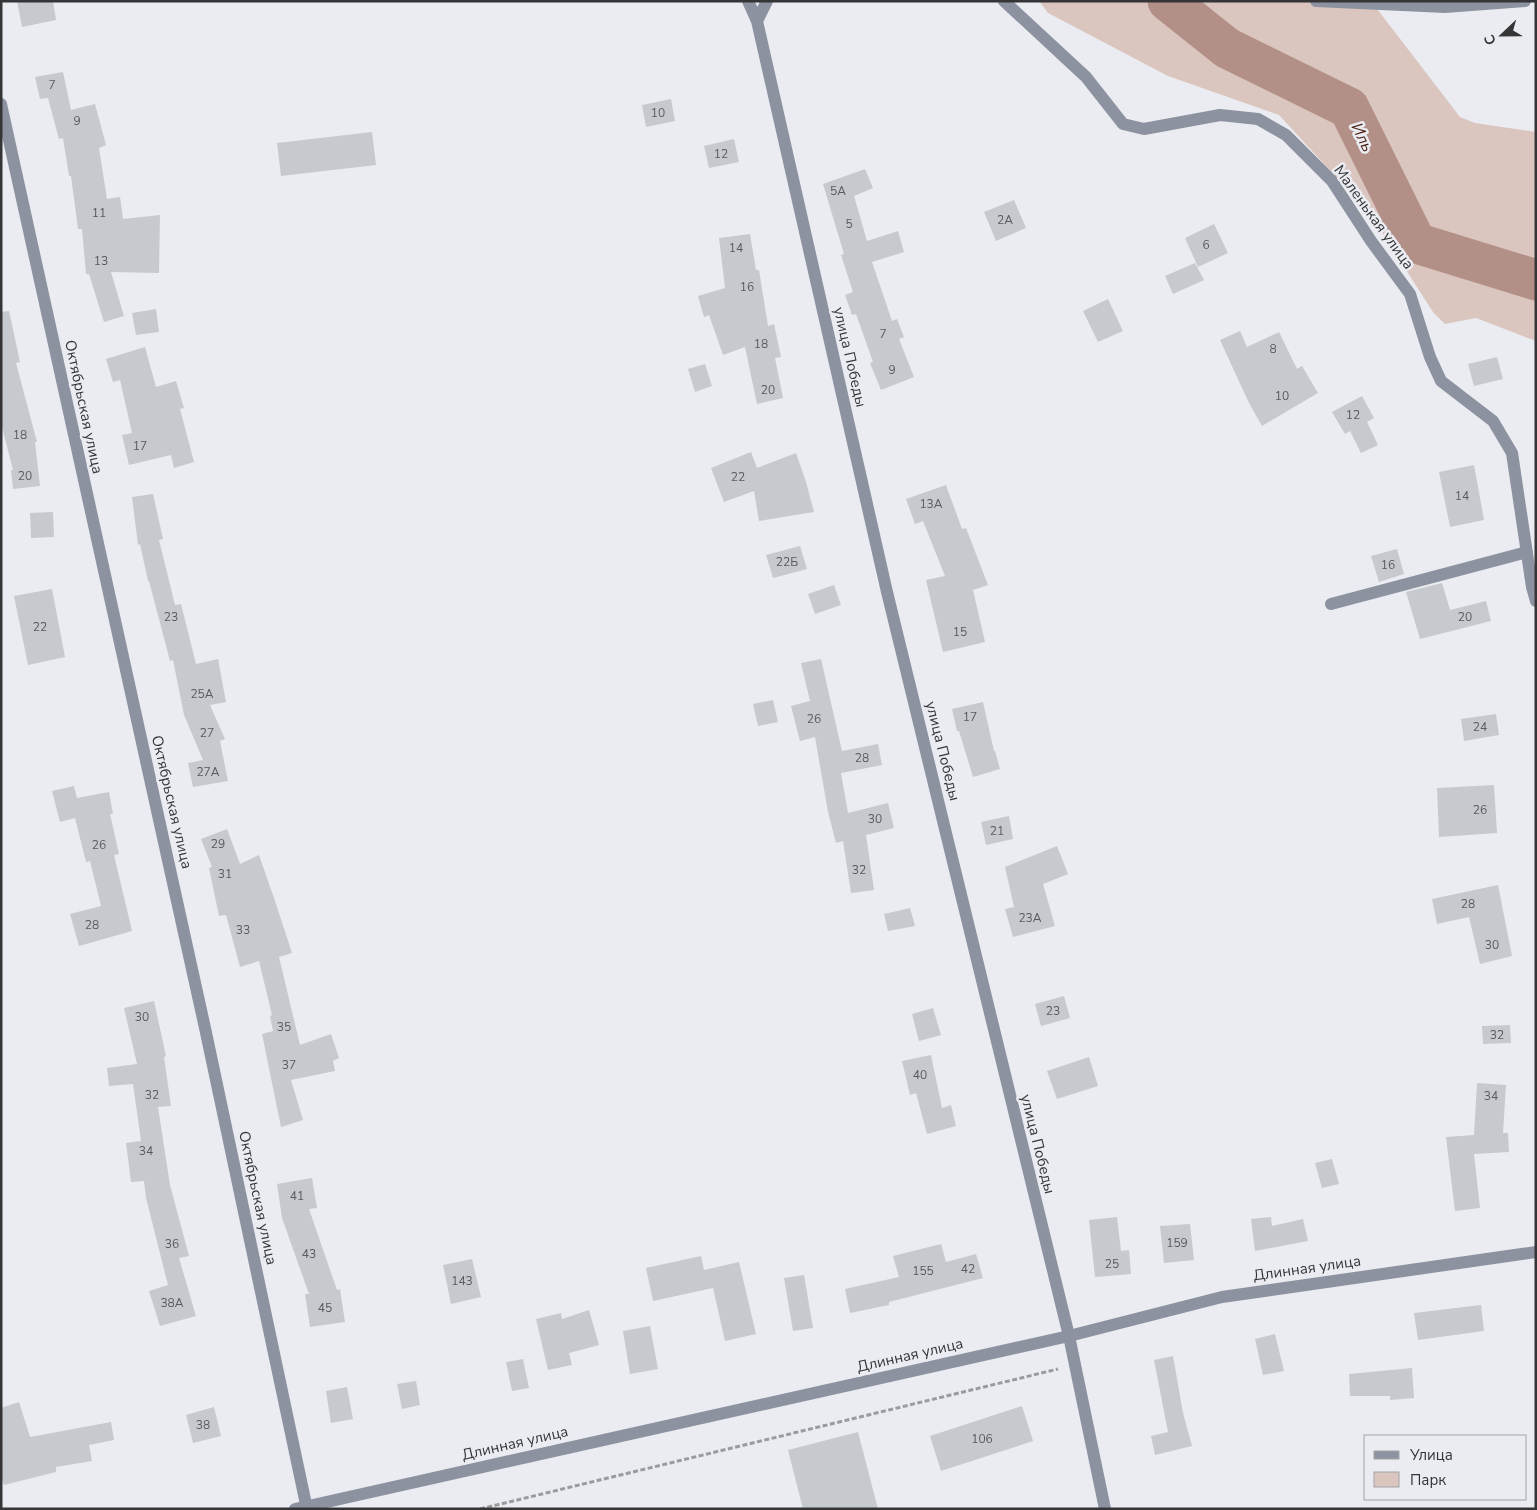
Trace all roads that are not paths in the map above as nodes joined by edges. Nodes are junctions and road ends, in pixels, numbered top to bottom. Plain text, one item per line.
1 (748, 1) edge
2 (767, 1) edge
3 (1004, 1) edge
4 (1316, 1) edge
5 (1525, 1) edge
6 (757, 22) junction
7 (1, 104) edge
8 (1527, 552) junction
9 (1536, 601) edge
10 (1331, 604) dead end
11 (1536, 1252) edge
12 (1068, 1336) junction
13 (303, 1508) edge
14 (1105, 1509) edge

1 - 6 street, улица Победы
2 - 6 street
3 - 8 street, Маленькая улица
4 - 5 street
6 - 12 street, улица Победы
7 - 13 street, Октябрьская улица
8 - 9 street, Маленькая улица
8 - 10 street
11 - 12 street, Длинная улица
12 - 13 street, Длинная улица
12 - 14 street, улица Победы

